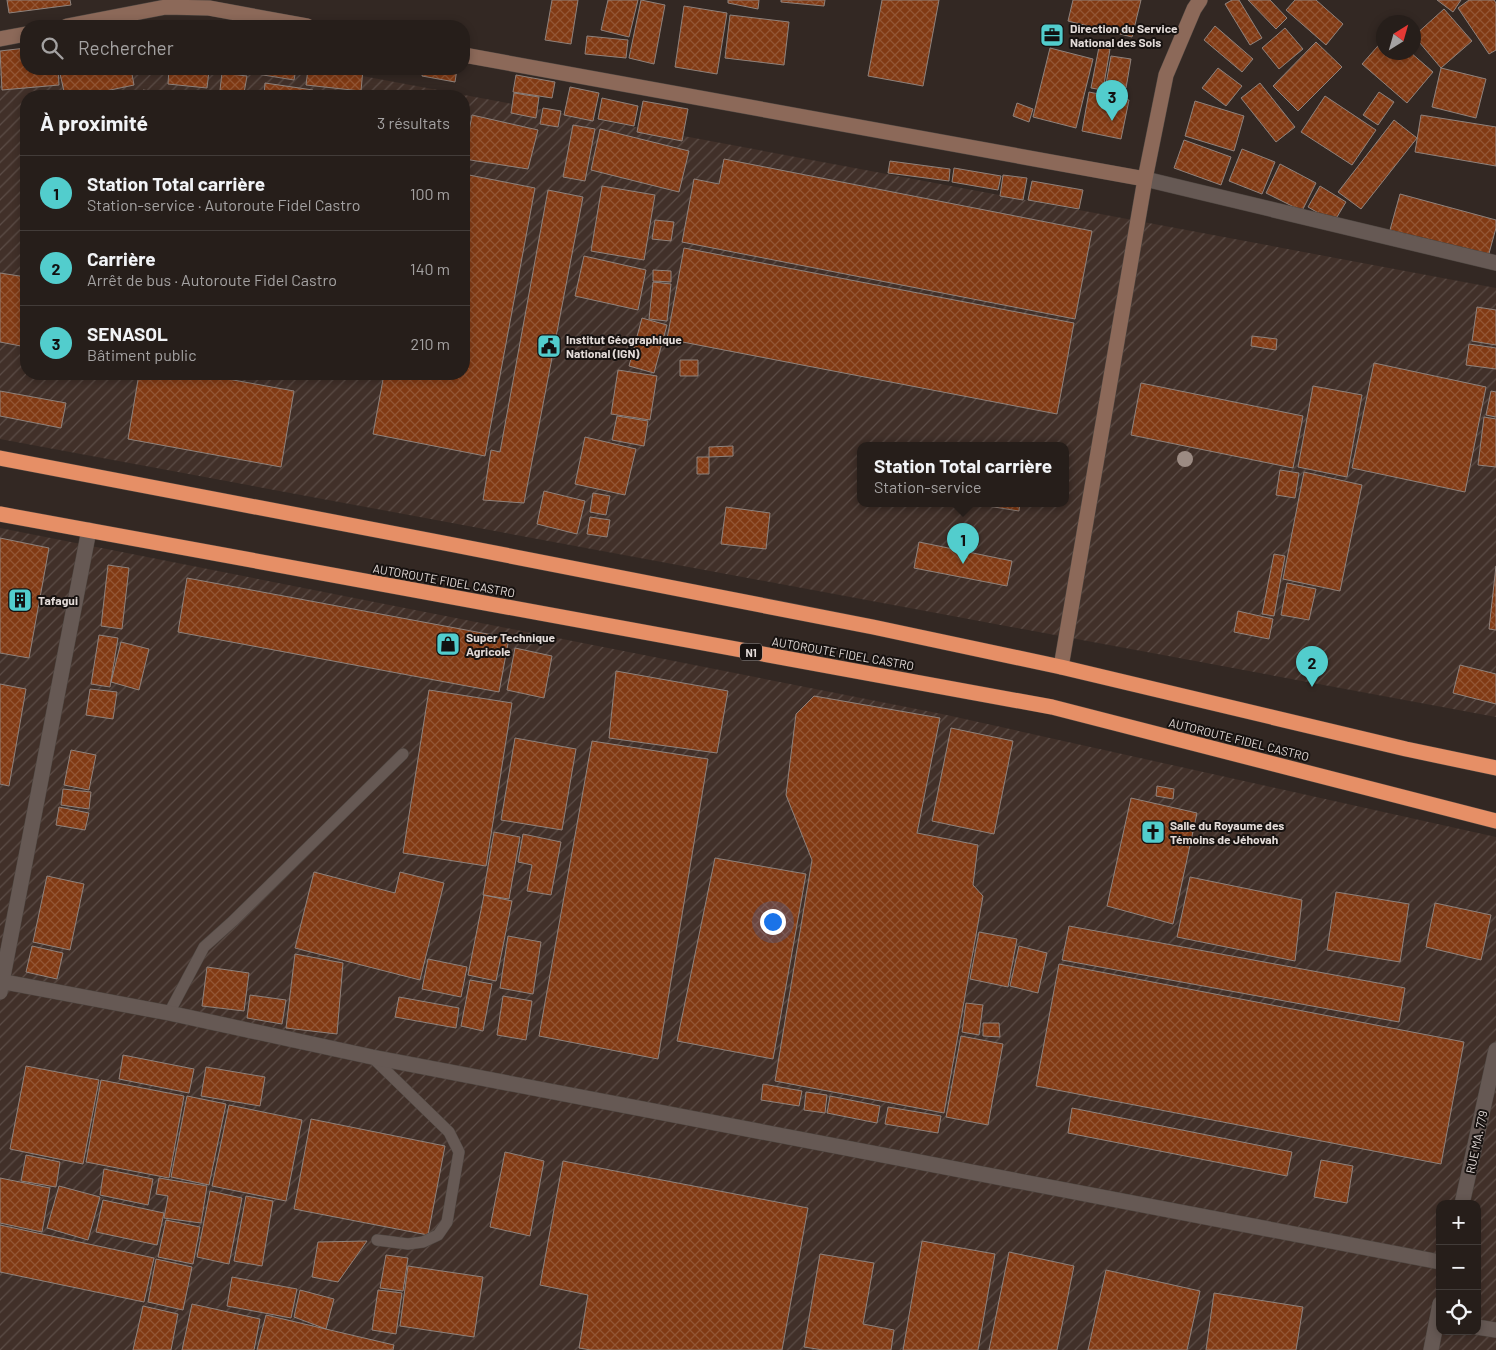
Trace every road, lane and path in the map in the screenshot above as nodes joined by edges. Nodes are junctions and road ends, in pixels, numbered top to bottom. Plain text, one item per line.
1 (1200, 0) edge
2 (210, 4) edge
3 (98, 20) edge
4 (281, 20) edge
5 (20, 35) edge
6 (0, 39) edge
7 (470, 56) edge
8 (1145, 178) junction
9 (1496, 264) edge
10 (0, 458) edge
11 (0, 514) edge
12 (89, 530) junction
13 (1061, 668) junction
14 (403, 754) dead end
15 (1496, 768) edge
16 (1496, 821) edge
17 (1, 984) edge
18 (170, 1013) junction
19 (1496, 1050) edge
20 (372, 1057) junction
21 (1463, 1200) edge
22 (378, 1240) dead end
23 (1436, 1261) edge
24 (1481, 1328) edge
25 (1436, 1329) edge
26 (1496, 1330) edge
27 (1431, 1350) edge

1 - 8 street
2 - 3 street
2 - 4 street
5 - 6 street
7 - 8 street
8 - 9 street
8 - 13 street
10 - 13 highway
11 - 12 highway, AUTOROUTE FIDEL CASTRO / N1
12 - 16 highway, AUTOROUTE FIDEL CASTRO / N1
12 - 17 street
13 - 15 highway
14 - 18 lane
17 - 18 street
18 - 20 street
19 - 21 street, RUE MA. 779
20 - 22 lane
20 - 23 street
24 - 26 street
25 - 27 street

